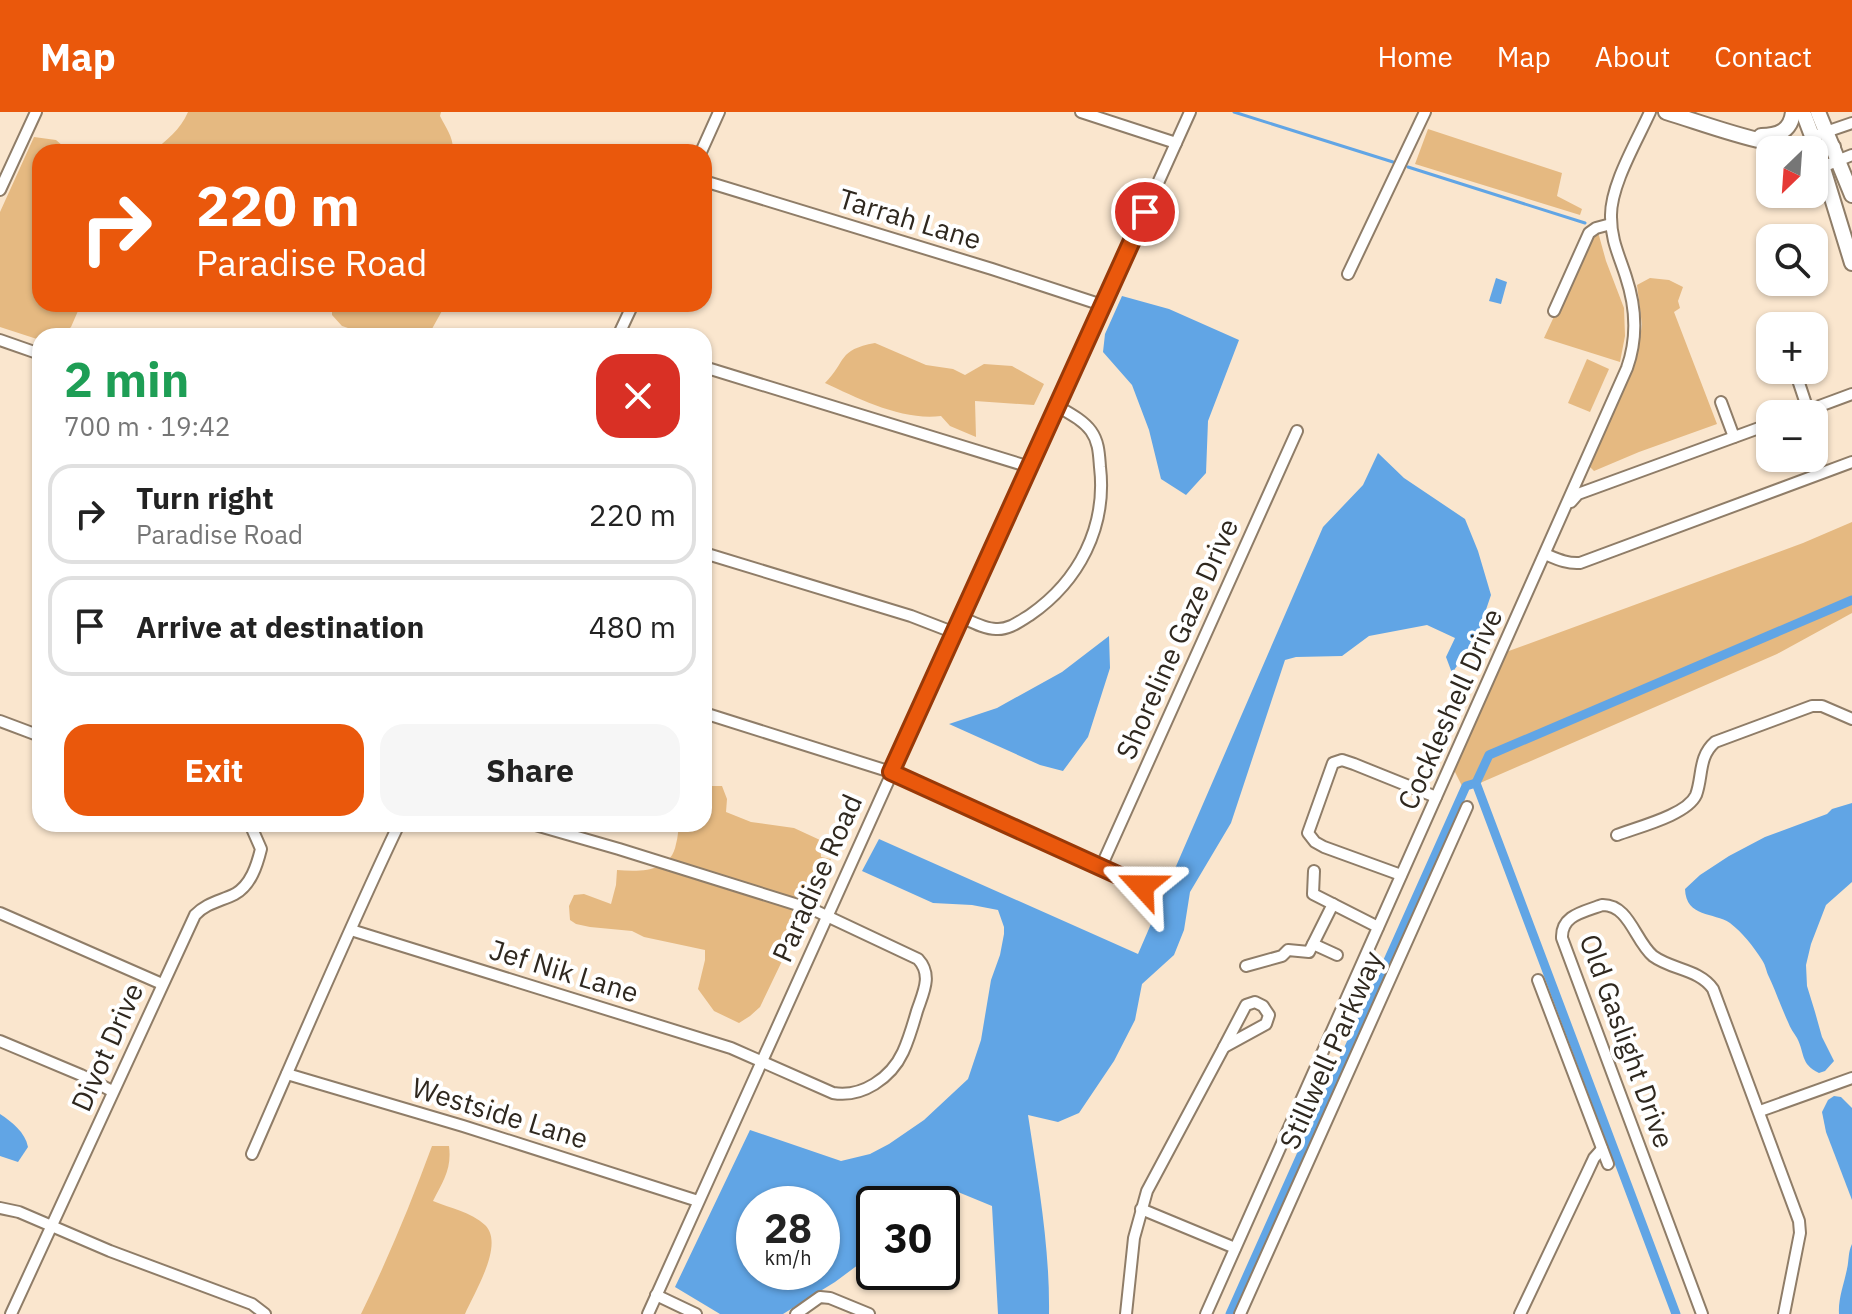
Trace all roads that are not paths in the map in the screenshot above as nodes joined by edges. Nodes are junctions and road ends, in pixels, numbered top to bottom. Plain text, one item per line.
1 (36, 112) edge
2 (719, 112) edge
3 (1081, 112) edge
4 (1190, 112) edge
5 (1425, 112) edge
6 (1650, 112) edge
7 (1666, 112) edge
8 (1793, 112) edge
9 (1803, 112) edge
10 (1818, 112) edge
11 (1852, 123) edge
12 (1744, 136) junction
13 (1816, 136) edge
14 (1818, 136) edge
15 (1824, 136) edge
16 (1756, 139) edge
17 (1176, 143) junction
18 (705, 144) edge
19 (1841, 155) edge
20 (712, 183) edge
21 (1828, 186) edge
22 (0, 190) edge
23 (1852, 195) edge
24 (1611, 224) junction
25 (1852, 263) edge
26 (1348, 274) dead end
27 (1102, 305) junction
28 (1554, 311) dead end
29 (0, 340) edge
30 (32, 351) edge
31 (712, 369) edge
32 (1852, 394) edge
33 (1721, 402) dead end
34 (1828, 403) edge
35 (1057, 406) junction
36 (1756, 429) edge
37 (1297, 431) dead end
38 (1734, 437) junction
39 (1852, 462) edge
40 (1030, 467) junction
41 (1567, 507) junction
42 (1545, 554) junction
43 (712, 555) edge
44 (961, 617) junction
45 (955, 633) junction
46 (712, 716) edge
47 (1852, 719) edge
48 (0, 721) edge
49 (32, 733) edge
50 (891, 772) junction
51 (1436, 797) junction
52 (1467, 807) dead end
53 (254, 832) edge
54 (395, 832) edge
55 (560, 832) edge
56 (1617, 835) dead end
57 (1101, 867) junction
58 (1314, 871) dead end
59 (1401, 875) junction
60 (1142, 886) dead end
61 (1333, 904) junction
62 (0, 913) edge
63 (827, 916) junction
64 (1378, 927) junction
65 (351, 930) junction
66 (1313, 944) junction
67 (1337, 955) dead end
68 (1246, 966) dead end
69 (1538, 980) dead end
70 (162, 984) junction
71 (0, 1041) edge
72 (1224, 1047) junction
73 (762, 1060) junction
74 (287, 1074) junction
75 (1852, 1078) edge
76 (112, 1091) junction
77 (1760, 1111) junction
78 (1602, 1149) junction
79 (252, 1154) dead end
80 (1608, 1164) dead end
81 (698, 1201) junction
82 (0, 1208) edge
83 (1141, 1209) junction
84 (51, 1226) junction
85 (1235, 1248) junction
86 (656, 1295) junction
87 (11, 1314) edge
88 (265, 1314) edge
89 (648, 1314) edge
90 (696, 1314) edge
91 (796, 1314) edge
92 (869, 1314) edge
93 (1126, 1314) edge
94 (1206, 1314) edge
95 (1240, 1314) edge
96 (1520, 1314) edge
97 (1702, 1314) edge
98 (1784, 1314) edge

1 - 22 street
2 - 18 street
3 - 17 street
4 - 17 street, Paradise Road
5 - 26 street
6 - 24 street, Cockleshell Drive
7 - 12 street
8 - 12 street
9 - 13 street
10 - 14 street
11 - 15 street
12 - 16 street
17 - 27 street, Paradise Road
19 - 23 street
20 - 27 street, Tarrah Lane
21 - 25 street
24 - 28 street
24 - 41 street, Cockleshell Drive
27 - 35 street, Paradise Road
29 - 30 street
31 - 40 street
32 - 34 street
33 - 38 street
35 - 40 street, Paradise Road
35 - 44 street
36 - 38 street
37 - 57 street, Shoreline Gaze Drive
38 - 41 street
39 - 42 street
40 - 44 street, Paradise Road
41 - 42 street, Cockleshell Drive
42 - 51 street, Cockleshell Drive
43 - 45 street
44 - 45 street, Paradise Road
45 - 50 street, Paradise Road
46 - 50 street
47 - 56 street
48 - 49 street
50 - 57 street
50 - 63 street, Paradise Road
51 - 59 street, Cockleshell Drive
51 - 59 street
52 - 95 street, Stillwell Parkway
53 - 70 street, Divot Drive
54 - 65 street
55 - 63 street
57 - 60 street
58 - 61 street
59 - 64 street, Cockleshell Drive
61 - 64 street
61 - 66 street
62 - 70 street
63 - 73 street, Paradise Road
63 - 73 street, Jef Nik Lane
64 - 85 street, Cockleshell Drive
65 - 73 street, Jef Nik Lane
65 - 74 street
66 - 67 street
66 - 68 street
69 - 78 street
70 - 76 street, Divot Drive
71 - 76 street
72 - 72 street
72 - 83 street
73 - 81 street, Paradise Road
74 - 79 street
74 - 81 street, Westside Lane
75 - 77 street
76 - 84 street, Divot Drive
77 - 97 street, Old Gaslight Drive
77 - 98 street, Old Gaslight Drive
78 - 80 street
78 - 96 street
81 - 86 street, Paradise Road
82 - 84 street
83 - 85 street
83 - 93 street
84 - 87 street, Divot Drive
84 - 88 street
85 - 94 street, Cockleshell Drive
86 - 89 street, Paradise Road
86 - 90 street
91 - 92 street

